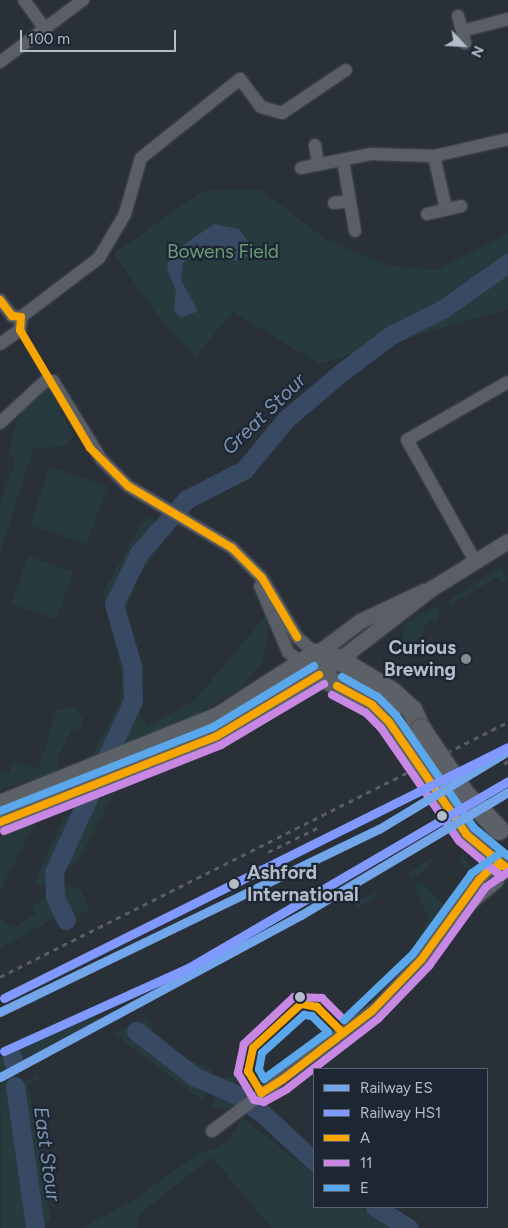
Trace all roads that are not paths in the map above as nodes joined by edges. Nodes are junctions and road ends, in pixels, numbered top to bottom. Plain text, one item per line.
1 (24, 0) edge
2 (83, 0) edge
3 (458, 16) dead end
4 (508, 19) edge
5 (45, 29) junction
6 (0, 62) edge
7 (346, 70) dead end
8 (508, 139) edge
9 (315, 145) dead end
10 (434, 156) junction
11 (343, 160) junction
12 (318, 165) junction
13 (301, 168) dead end
14 (350, 201) junction
15 (334, 203) dead end
16 (461, 206) dead end
17 (446, 210) junction
18 (427, 214) dead end
19 (355, 231) dead end
20 (0, 300) edge
21 (20, 323) junction
22 (0, 344) edge
23 (508, 382) edge
24 (0, 423) edge
25 (508, 541) edge
26 (475, 561) junction
27 (432, 588) junction
28 (338, 659) junction
29 (313, 664) junction
30 (129, 761) junction
31 (0, 804) edge
32 (0, 822) edge
33 (504, 833) edge
34 (506, 865) edge
35 (212, 1131) dead end

1 - 5 street
2 - 5 street
3 - 4 street
5 - 6 street
7 - 21 street
8 - 10 street
9 - 12 street
10 - 11 street
10 - 17 street
11 - 12 street
11 - 14 street
12 - 13 street
14 - 15 street
14 - 19 street
16 - 17 street
17 - 18 street
20 - 21 street
21 - 22 street
23 - 26 street
24 - 29 street
25 - 26 street
26 - 27 street
27 - 28 street
27 - 29 street
28 - 29 main road
28 - 33 main road, bridge
29 - 30 main road
29 - 34 main road, bridge
30 - 31 main road
30 - 32 main road
34 - 35 street

